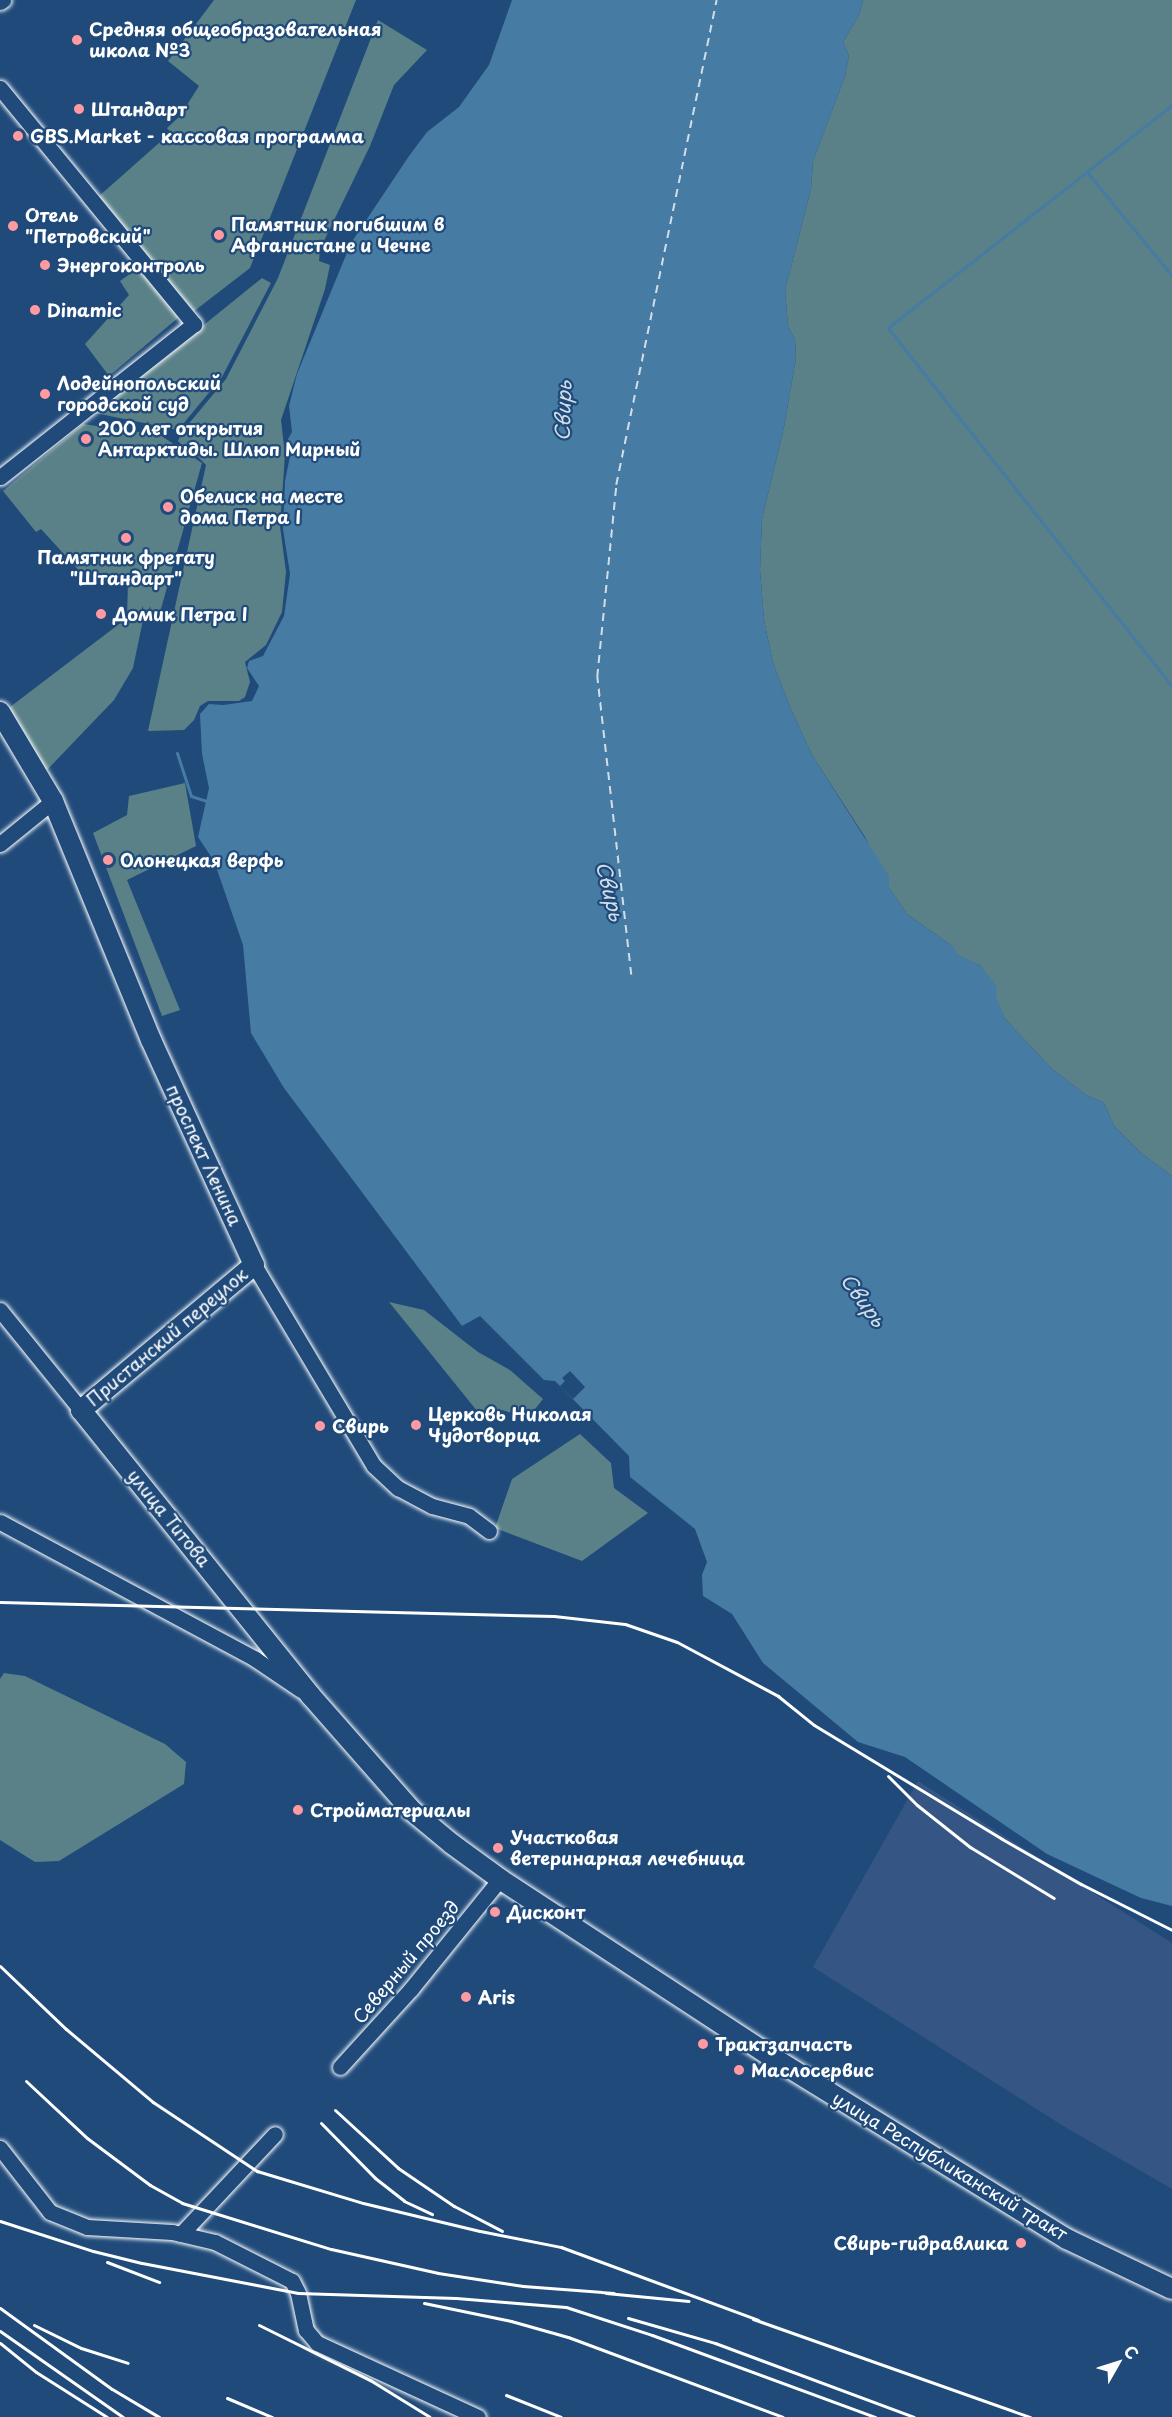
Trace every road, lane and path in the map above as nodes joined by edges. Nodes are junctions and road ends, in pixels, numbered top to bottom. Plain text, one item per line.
1 (0, 88) edge
2 (0, 477) edge
3 (0, 712) edge
4 (53, 801) junction
5 (0, 844) edge
6 (254, 1265) junction
7 (0, 1310) edge
8 (81, 1410) junction
9 (0, 1522) edge
10 (489, 1531) dead end
11 (311, 1696) junction
12 (337, 1726) joint
13 (500, 1879) junction
14 (339, 2067) dead end
15 (275, 2134) dead end
16 (0, 2148) edge
17 (181, 2234) junction
18 (1172, 2289) edge
19 (478, 2417) edge

1 - 2 street
3 - 4 main road, проспект Ленина
4 - 5 street
4 - 6 main road, проспект Ленина
6 - 8 main road, Пристанский переулок
6 - 10 street, проспект Ленина
7 - 8 street, улица Титова
8 - 11 main road, улица Титова
9 - 11 street
11 - 12 main road, улица Титова
12 - 13 main road, улица Республиканский тракт
13 - 14 street, Северный проезд
13 - 18 main road, улица Республиканский тракт
15 - 17 street
16 - 17 street
17 - 19 street

